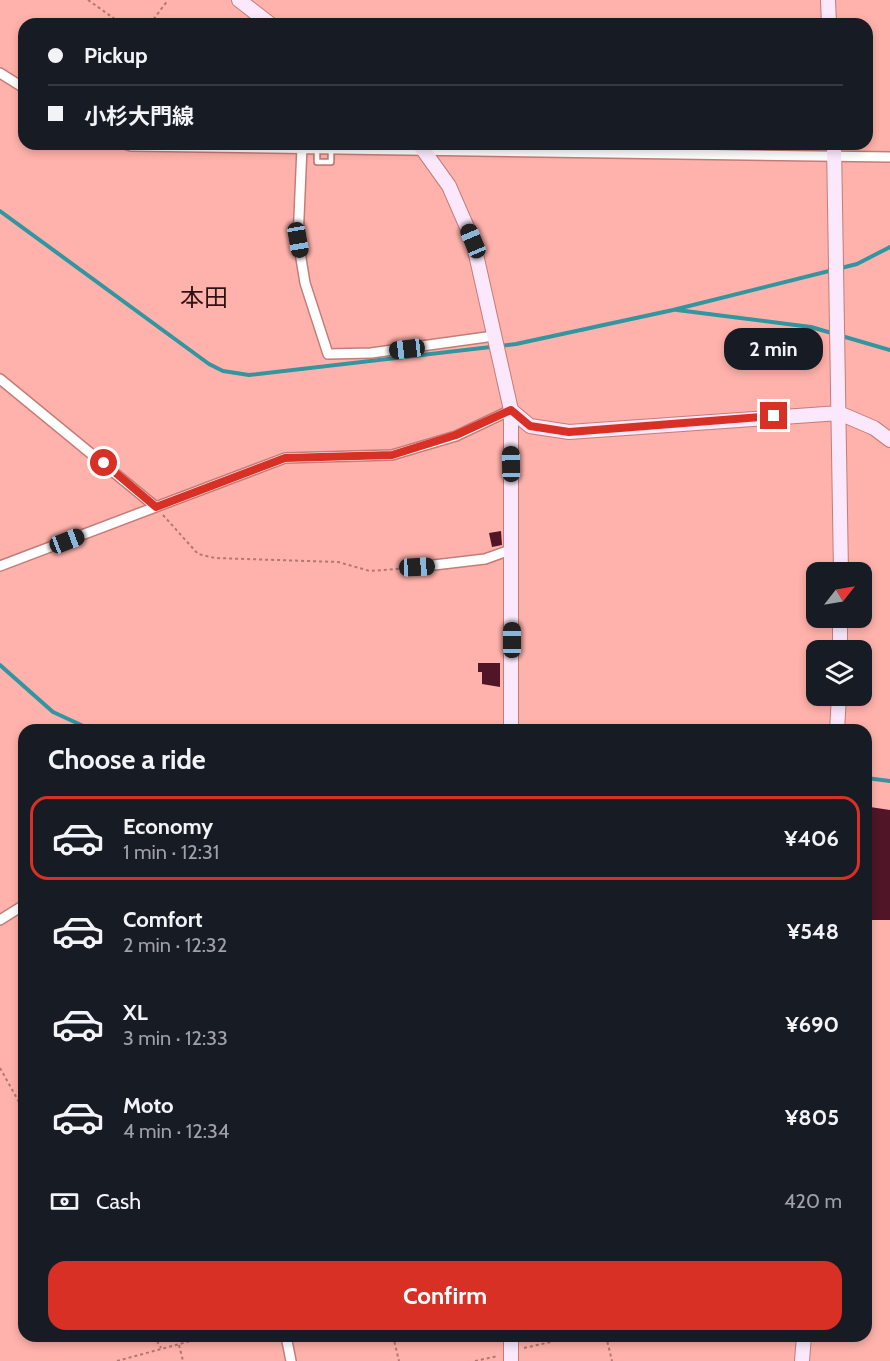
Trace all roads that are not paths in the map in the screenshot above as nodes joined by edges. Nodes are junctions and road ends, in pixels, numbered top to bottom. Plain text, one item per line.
1 (239, 0) edge
2 (828, 0) edge
3 (262, 18) edge
4 (829, 18) edge
5 (0, 73) edge
6 (18, 84) edge
7 (302, 150) edge
8 (316, 150) edge
9 (331, 150) edge
10 (423, 150) edge
11 (731, 150) edge
12 (834, 151) edge
13 (890, 157) edge
14 (494, 336) junction
15 (0, 380) edge
16 (511, 410) junction
17 (839, 412) junction
18 (890, 440) edge
19 (156, 507) junction
20 (513, 549) junction
21 (841, 562) edge
22 (0, 566) edge
23 (417, 567) road end
24 (838, 706) edge
25 (512, 724) edge
26 (837, 724) edge
27 (18, 909) edge
28 (0, 920) edge
29 (287, 1342) edge
30 (804, 1342) edge
31 (291, 1361) edge
32 (802, 1361) edge

1 - 3 street
2 - 4 street
5 - 6 street
7 - 14 street
8 - 9 lane
10 - 14 street
11 - 12 street
12 - 13 street
12 - 17 street
14 - 16 street
15 - 19 street
16 - 17 street
16 - 19 street
16 - 20 street
17 - 18 street
17 - 21 street
19 - 22 street
20 - 23 street
20 - 25 street
24 - 26 street
27 - 28 street
29 - 31 street
30 - 32 street

